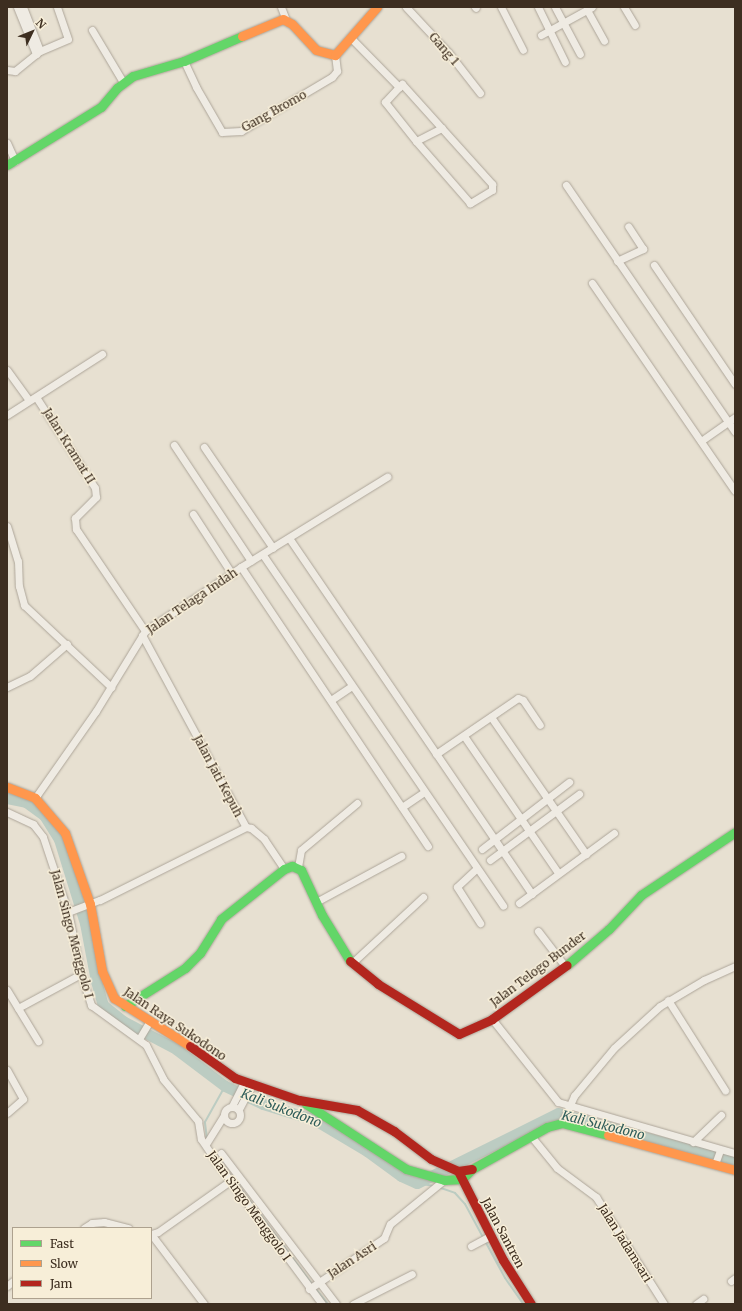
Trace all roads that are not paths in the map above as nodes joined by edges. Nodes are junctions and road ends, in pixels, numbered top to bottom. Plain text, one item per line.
1 (17, 7) edge
2 (23, 7) edge
3 (57, 7) edge
4 (281, 7) edge
5 (377, 7) edge
6 (406, 7) edge
7 (501, 7) edge
8 (538, 7) edge
9 (554, 7) edge
10 (624, 7) edge
11 (589, 8) edge
12 (286, 20) junction
13 (563, 23) junction
14 (635, 25) dead end
15 (92, 30) dead end
16 (550, 31) junction
17 (541, 36) dead end
18 (351, 38) junction
19 (604, 41) dead end
20 (523, 50) dead end
21 (38, 52) junction
22 (580, 54) dead end
23 (335, 55) junction
24 (184, 61) junction
25 (565, 62) dead end
26 (7, 70) edge
27 (123, 82) junction
28 (398, 87) junction
29 (480, 93) dead end
30 (442, 128) junction
31 (416, 141) junction
32 (7, 143) edge
33 (11, 163) edge
34 (566, 185) dead end
35 (628, 226) dead end
36 (619, 263) junction
37 (654, 265) dead end
38 (592, 283) dead end
39 (102, 354) dead end
40 (7, 370) edge
41 (735, 384) edge
42 (36, 397) junction
43 (29, 400) junction
44 (7, 415) edge
45 (735, 417) edge
46 (728, 422) junction
47 (735, 432) edge
48 (700, 441) junction
49 (174, 445) dead end
50 (204, 447) dead end
51 (387, 477) dead end
52 (735, 491) edge
53 (96, 497) joint
54 (193, 514) dead end
55 (7, 526) edge
56 (289, 538) junction
57 (273, 548) junction
58 (263, 554) junction
59 (251, 561) junction
60 (241, 567) junction
61 (231, 572) junction
62 (144, 633) junction
63 (67, 644) junction
64 (352, 686) junction
65 (7, 687) edge
66 (111, 688) junction
67 (331, 700) junction
68 (491, 717) junction
69 (540, 725) dead end
70 (464, 736) junction
71 (436, 754) junction
72 (569, 782) dead end
73 (7, 787) edge
74 (424, 792) junction
75 (579, 794) dead end
76 (35, 798) junction
77 (547, 798) junction
78 (357, 803) dead end
79 (402, 807) junction
80 (7, 812) edge
81 (556, 812) junction
82 (521, 819) junction
83 (246, 827) junction
84 (530, 832) junction
85 (735, 832) edge
86 (614, 833) dead end
87 (495, 839) junction
88 (428, 846) dead end
89 (482, 849) dead end
90 (504, 852) junction
91 (586, 854) junction
92 (400, 856) dead end
93 (490, 860) dead end
94 (298, 867) junction
95 (284, 869) junction
96 (476, 869) junction
97 (558, 873) junction
98 (532, 894) junction
99 (423, 897) dead end
100 (316, 902) junction
101 (519, 903) dead end
102 (88, 905) junction
103 (503, 906) dead end
104 (70, 912) junction
105 (480, 923) dead end
106 (538, 931) dead end
107 (349, 961) junction
108 (565, 966) junction
109 (735, 966) edge
110 (81, 974) junction
111 (7, 990) edge
112 (668, 1000) junction
113 (126, 1006) junction
114 (18, 1008) junction
115 (492, 1019) junction
116 (149, 1022) junction
117 (140, 1037) junction
118 (38, 1040) dead end
119 (7, 1070) edge
120 (247, 1085) junction
121 (725, 1090) dead end
122 (299, 1100) junction
123 (570, 1104) junction
124 (332, 1105) junction
125 (235, 1108) junction
126 (8, 1111) edge
127 (721, 1114) dead end
128 (224, 1115) junction
129 (326, 1116) junction
130 (563, 1121) junction
131 (230, 1123) junction
132 (218, 1128) junction
133 (531, 1136) junction
134 (693, 1142) junction
135 (206, 1144) junction
136 (735, 1153) edge
137 (717, 1156) junction
138 (221, 1159) junction
139 (432, 1160) junction
140 (735, 1170) edge
141 (457, 1173) junction
142 (425, 1175) junction
143 (230, 1181) junction
144 (439, 1183) junction
145 (86, 1227) edge
146 (124, 1227) edge
147 (152, 1234) edge
148 (152, 1235) edge
149 (487, 1238) junction
150 (471, 1246) dead end
151 (412, 1274) dead end
152 (313, 1286) junction
153 (703, 1299) dead end
154 (204, 1304) edge
155 (322, 1304) edge
156 (336, 1304) edge
157 (353, 1304) edge
158 (531, 1304) edge
159 (664, 1304) edge
160 (696, 1304) edge

1 - 21 street
2 - 21 street
3 - 21 street
4 - 12 street
5 - 18 street
6 - 29 street, Gang 1
7 - 20 street
8 - 16 street
9 - 13 street
10 - 14 street
11 - 13 street
11 - 19 street
12 - 23 street
12 - 24 street
13 - 16 street
13 - 22 street
15 - 27 street
16 - 17 street
16 - 25 street
18 - 23 street
18 - 28 street
21 - 26 street
23 - 24 street, Gang Bromo
24 - 27 street
27 - 33 street
28 - 30 street
28 - 31 street
30 - 31 street
30 - 31 street
32 - 33 street
34 - 36 street
35 - 36 street
36 - 46 street
37 - 41 street
38 - 48 street
39 - 42 street
40 - 43 street
42 - 43 street
42 - 53 street, Jalan Kramat II
43 - 44 street
45 - 46 street
46 - 47 street
46 - 48 street
48 - 52 street
49 - 59 street
50 - 57 street
51 - 56 street, Jalan Telaga Indah
53 - 62 street, Jalan Jati Kepuh
54 - 61 street
55 - 63 street
56 - 57 street, Jalan Telaga Indah
56 - 71 street
57 - 58 street, Jalan Telaga Indah
58 - 59 street, Jalan Telaga Indah
58 - 64 street
59 - 60 street, Jalan Telaga Indah
60 - 61 street, Jalan Telaga Indah
60 - 67 street
61 - 62 street, Jalan Telaga Indah
62 - 66 street, Jalan Telaga Indah
62 - 83 street, Jalan Jati Kepuh
63 - 65 street
63 - 66 street
64 - 67 street
64 - 74 street
66 - 76 street, Jalan Telaga Indah
67 - 79 street
68 - 69 street
68 - 70 street
68 - 77 street
70 - 71 street
70 - 82 street
71 - 87 street
72 - 77 street
73 - 76 street, Jalan Raya Sukodono
74 - 79 street
74 - 96 street
75 - 81 street
76 - 102 street, Jalan Raya Sukodono
77 - 81 street
77 - 82 street
78 - 94 street
79 - 88 street
80 - 104 street, Jalan Singo Menggolo I
81 - 84 street
81 - 91 street
82 - 84 street
82 - 87 street
83 - 95 street
83 - 102 street, Jalan Jati Kepuh
84 - 90 street
84 - 97 street
85 - 108 street, Jalan Telogo Bunder
86 - 91 street
87 - 89 street
87 - 90 street
90 - 93 street
90 - 98 street
91 - 97 street
92 - 100 street
94 - 95 street
94 - 100 street
95 - 113 street
96 - 103 street
96 - 105 street
97 - 98 street
98 - 101 street
99 - 107 street
100 - 107 street
102 - 104 street, Jalan Jati Kepuh
102 - 113 street, Jalan Raya Sukodono
104 - 110 street, Jalan Singo Menggolo I
106 - 108 street
107 - 115 street, Jalan Telogo Bunder
108 - 115 street, Jalan Telogo Bunder
109 - 112 street
110 - 114 street
110 - 117 street, Jalan Singo Menggolo I
111 - 114 street
112 - 121 street
112 - 123 street
113 - 116 street, Jalan Raya Sukodono
114 - 118 street
115 - 123 street
116 - 117 street
116 - 120 street, Jalan Raya Sukodono
117 - 135 street, Jalan Singo Menggolo I
119 - 126 street
120 - 122 street, Jalan Raya Sukodono
120 - 125 street
122 - 124 street, Jalan Raya Sukodono
122 - 129 street, Jalan Raya Sukodono
123 - 130 street
123 - 134 street
124 - 129 street
124 - 139 street, Jalan Raya Sukodono
125 - 128 street
125 - 131 street
127 - 134 street
128 - 131 street
128 - 132 street
129 - 142 street, Jalan Raya Sukodono
130 - 133 street
130 - 137 street
131 - 132 street
132 - 135 street
133 - 141 street
133 - 159 street, Jalan Jadamsari
134 - 137 street
135 - 138 street, Jalan Singo Menggolo I
136 - 137 street
137 - 140 street
138 - 143 street, Jalan Singo Menggolo I
138 - 152 street
139 - 141 street, Jalan Raya Sukodono
139 - 142 street
141 - 144 street, Jalan Raya Sukodono
141 - 149 street, Jalan Santren
142 - 144 street, Jalan Raya Sukodono
143 - 147 street
143 - 152 street, Jalan Singo Menggolo I
144 - 152 street, Jalan Asri
145 - 146 street
148 - 154 street
149 - 150 street
149 - 158 street, Jalan Santren
151 - 157 street
152 - 155 street, Jalan Singo Menggolo I
152 - 156 street
153 - 160 street

